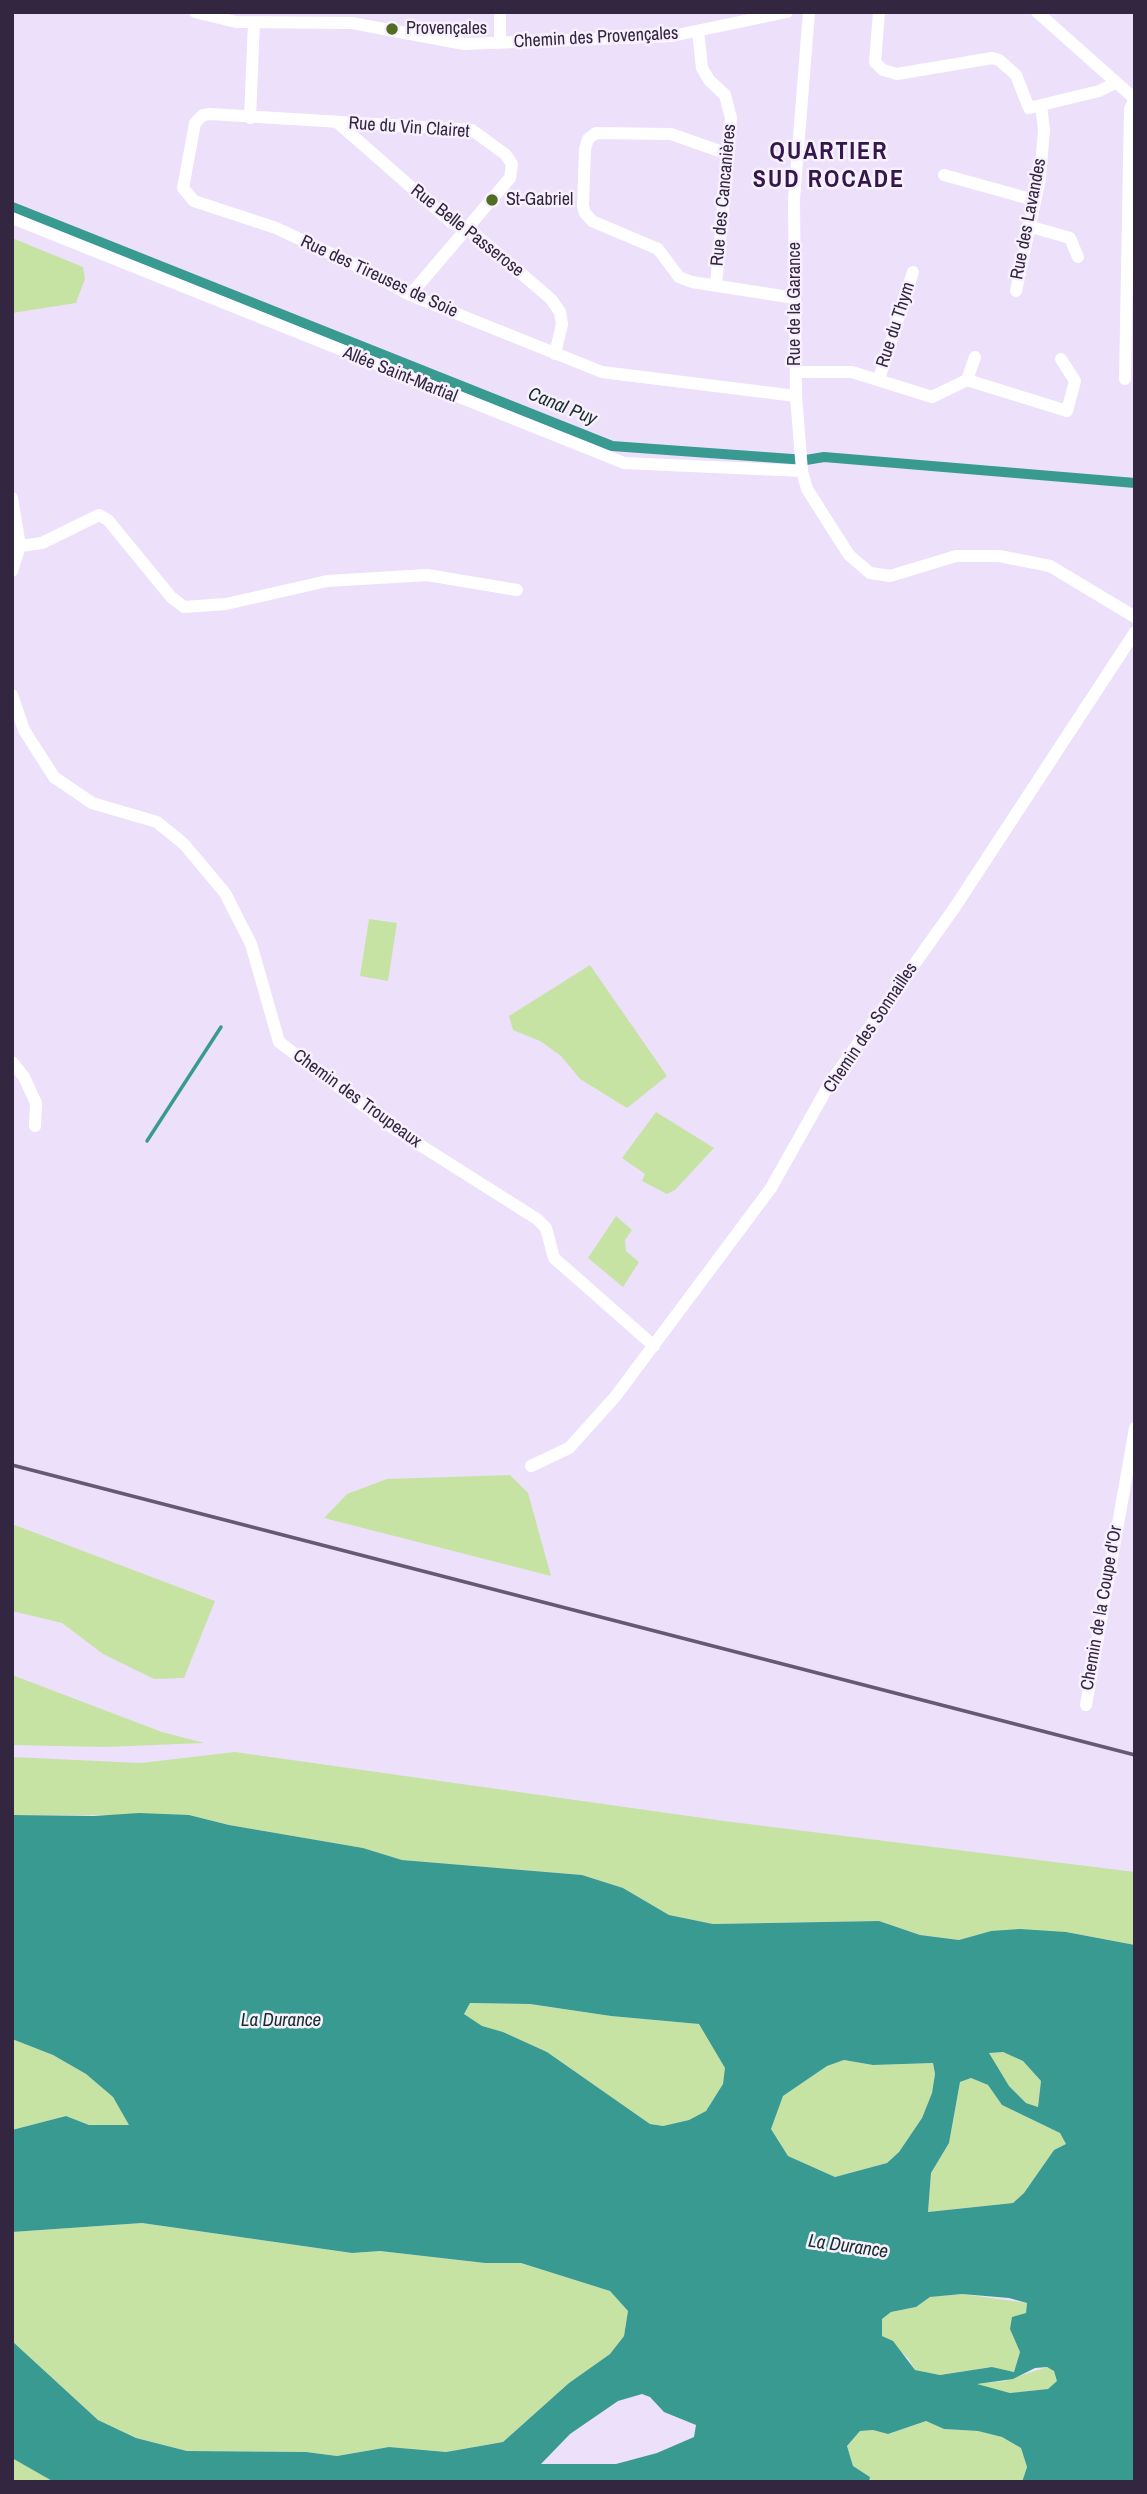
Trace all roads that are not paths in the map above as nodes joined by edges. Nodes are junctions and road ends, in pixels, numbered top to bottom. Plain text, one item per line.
1 (195, 12) edge
2 (500, 12) edge
3 (787, 12) edge
4 (809, 12) edge
5 (879, 12) edge
6 (1037, 12) edge
7 (759, 15) edge
8 (352, 18) edge
9 (254, 23) junction
10 (698, 32) junction
11 (500, 43) junction
12 (1115, 83) junction
13 (1135, 99) edge
14 (1041, 105) junction
15 (250, 118) junction
16 (338, 123) junction
17 (728, 154) junction
18 (944, 175) dead end
19 (1034, 200) junction
20 (12, 218) edge
21 (1028, 226) junction
22 (464, 230) junction
23 (1078, 257) dead end
24 (913, 272) dead end
25 (716, 285) junction
26 (1016, 291) dead end
27 (410, 295) junction
28 (794, 298) junction
29 (555, 354) junction
30 (975, 356) dead end
31 (1061, 359) dead end
32 (796, 372) junction
33 (878, 379) junction
34 (1125, 379) dead end
35 (967, 380) junction
36 (796, 396) junction
37 (801, 462) junction
38 (12, 498) edge
39 (20, 546) junction
40 (12, 571) edge
41 (517, 590) dead end
42 (1135, 617) edge
43 (1135, 632) edge
44 (12, 695) edge
45 (12, 1062) edge
46 (35, 1126) dead end
47 (654, 1346) junction
48 (1135, 1429) edge
49 (531, 1466) dead end
50 (1086, 1705) dead end

1 - 9 street, Chemin des Provençales
2 - 11 street
3 - 7 street, Chemin des Provençales
4 - 28 street, Rue de la Garance
5 - 14 street
6 - 12 street
7 - 10 street, Chemin des Provençales
8 - 9 street, Chemin des Provençales
8 - 11 street, Chemin des Provençales
9 - 15 street
10 - 11 street, Chemin des Provençales
10 - 17 street, Rue des Cancanières
12 - 13 street
12 - 14 street
13 - 34 street
14 - 19 street, Rue des Lavandes
15 - 16 street, Rue du Vin Clairet
15 - 27 street, Rue des Tireuses de Soie
16 - 22 street, Rue Belle Passerose
16 - 22 street, Rue du Vin Clairet
17 - 25 street, Rue des Cancanières
17 - 25 street
18 - 19 street
19 - 21 street, Rue des Lavandes
20 - 37 street, Allée Saint-Martial
21 - 23 street
21 - 26 street, Rue des Lavandes
22 - 27 street, Rue du Vin Clairet
22 - 29 street, Rue Belle Passerose
24 - 33 street, Rue du Thym
25 - 28 street
27 - 29 street, Rue des Tireuses de Soie
28 - 32 street, Rue de la Garance
29 - 36 street, Rue des Tireuses de Soie
30 - 35 street
31 - 35 street
32 - 33 street
32 - 36 street, Rue de la Garance
33 - 35 street
36 - 37 street, Rue de la Garance
37 - 42 street, Rue de la Garance
38 - 39 street
39 - 40 street
39 - 41 street
43 - 47 street, Chemin des Sonnailles
44 - 47 street, Chemin des Troupeaux
45 - 46 street
47 - 49 street, Chemin des Sonnailles
48 - 50 street, Chemin de la Coupe d'Or

